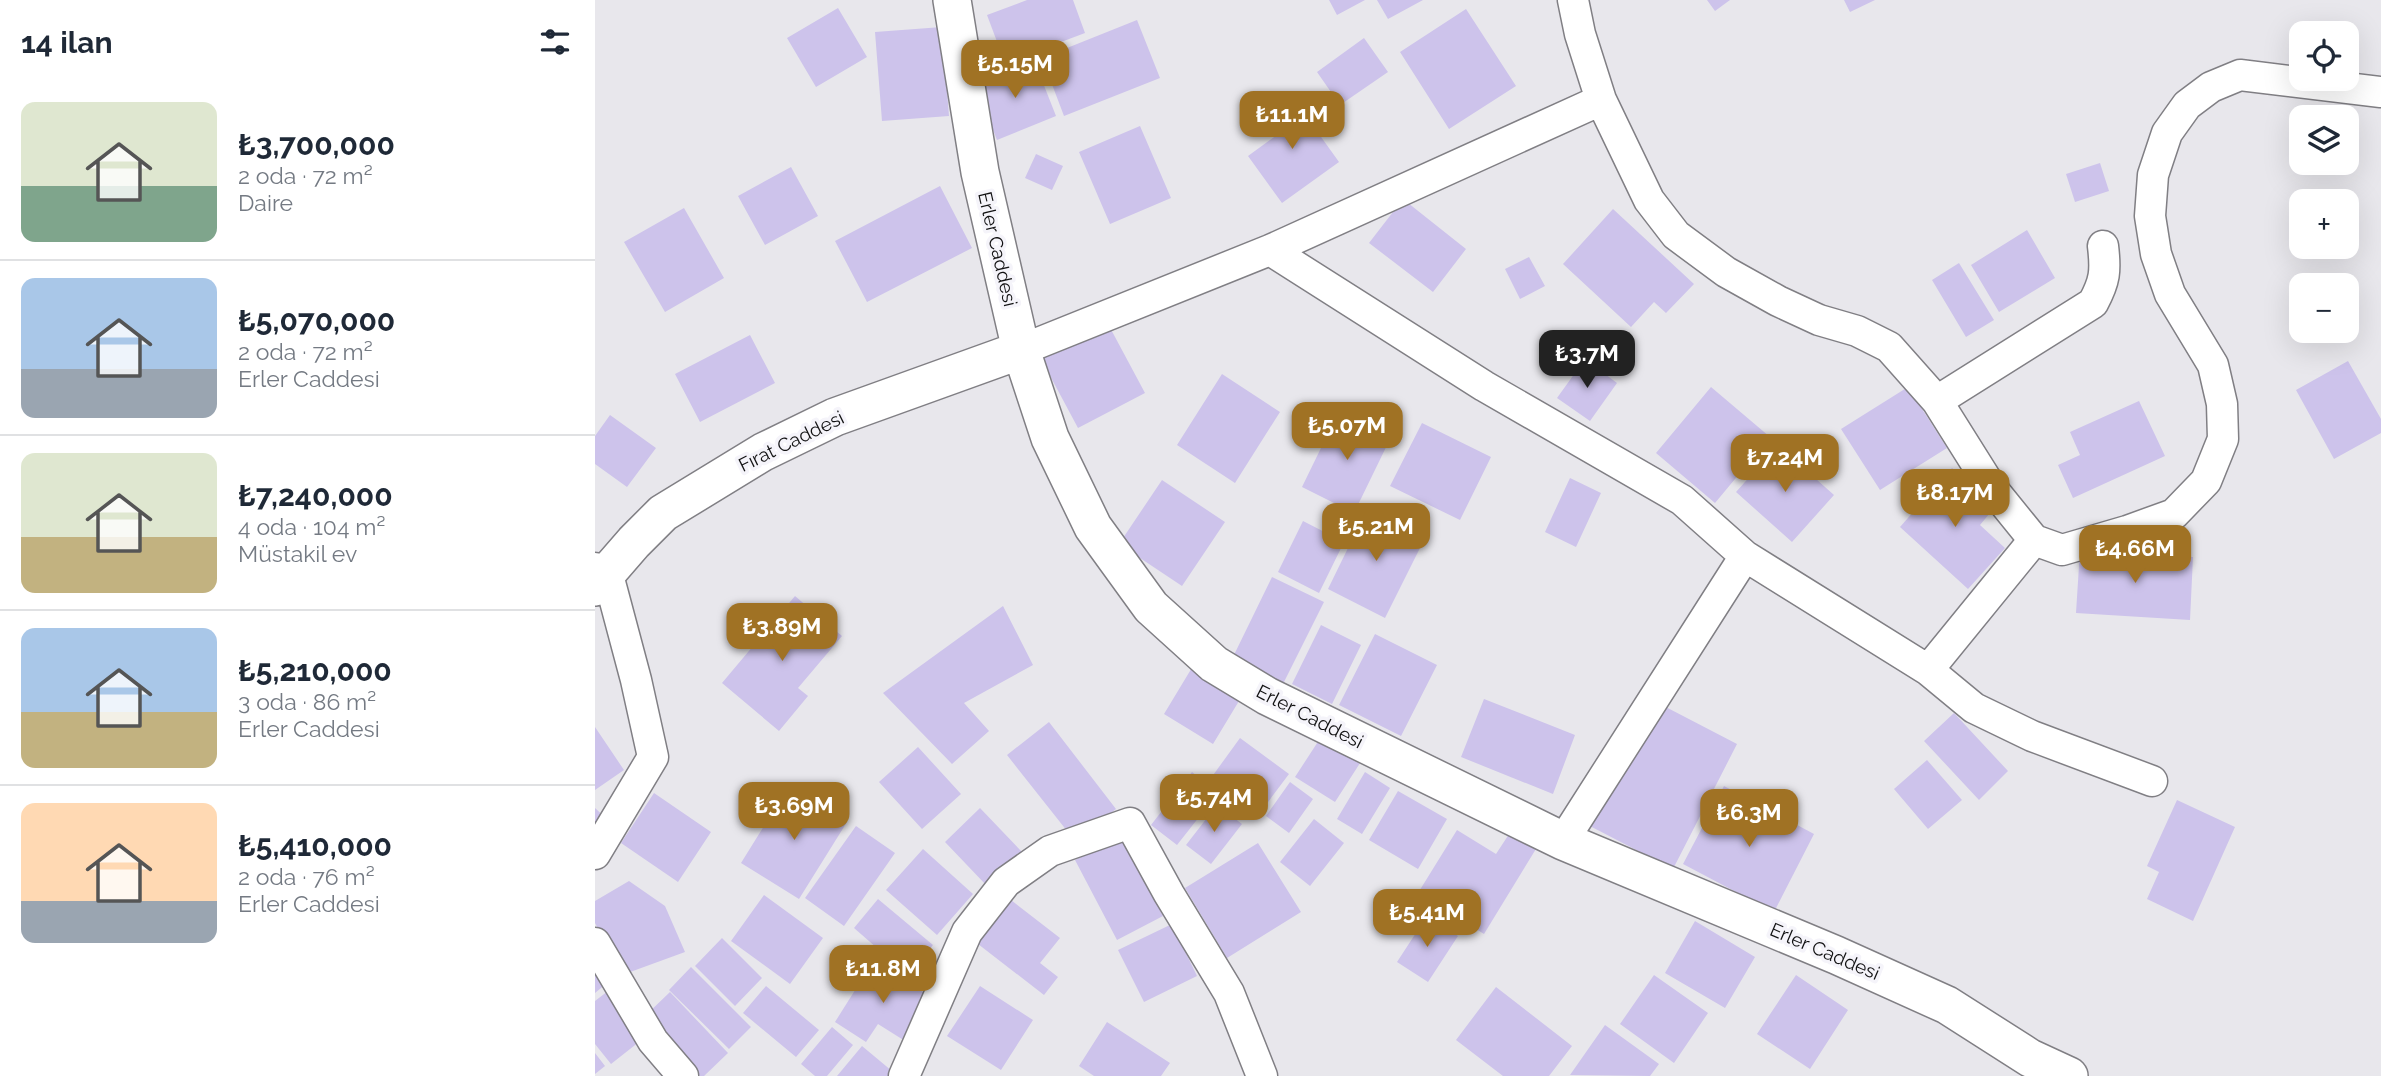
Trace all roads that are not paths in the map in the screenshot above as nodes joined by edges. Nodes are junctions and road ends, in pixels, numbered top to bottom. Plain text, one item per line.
1 (952, 0) edge
2 (1573, 0) edge
3 (2381, 92) edge
4 (1601, 100) junction
5 (2103, 246) dead end
6 (1271, 250) junction
7 (1021, 350) junction
8 (1937, 401) junction
9 (2034, 540) junction
10 (1745, 556) junction
11 (599, 575) edge
12 (1928, 670) junction
13 (2152, 781) dead end
14 (1563, 841) junction
15 (595, 854) edge
16 (595, 943) edge
17 (683, 1076) edge
18 (904, 1076) edge
19 (1262, 1076) edge
20 (2069, 1076) edge

1 - 7 street, Erler Caddesi
2 - 4 street
3 - 9 street
4 - 6 street
4 - 8 street
5 - 8 street
6 - 7 street
6 - 10 street
7 - 11 street, Fırat Caddesi
7 - 14 street, Erler Caddesi
8 - 9 street
9 - 12 street
10 - 12 street
10 - 14 street
11 - 15 street
12 - 13 street
14 - 20 street, Erler Caddesi
16 - 17 street
18 - 19 street

